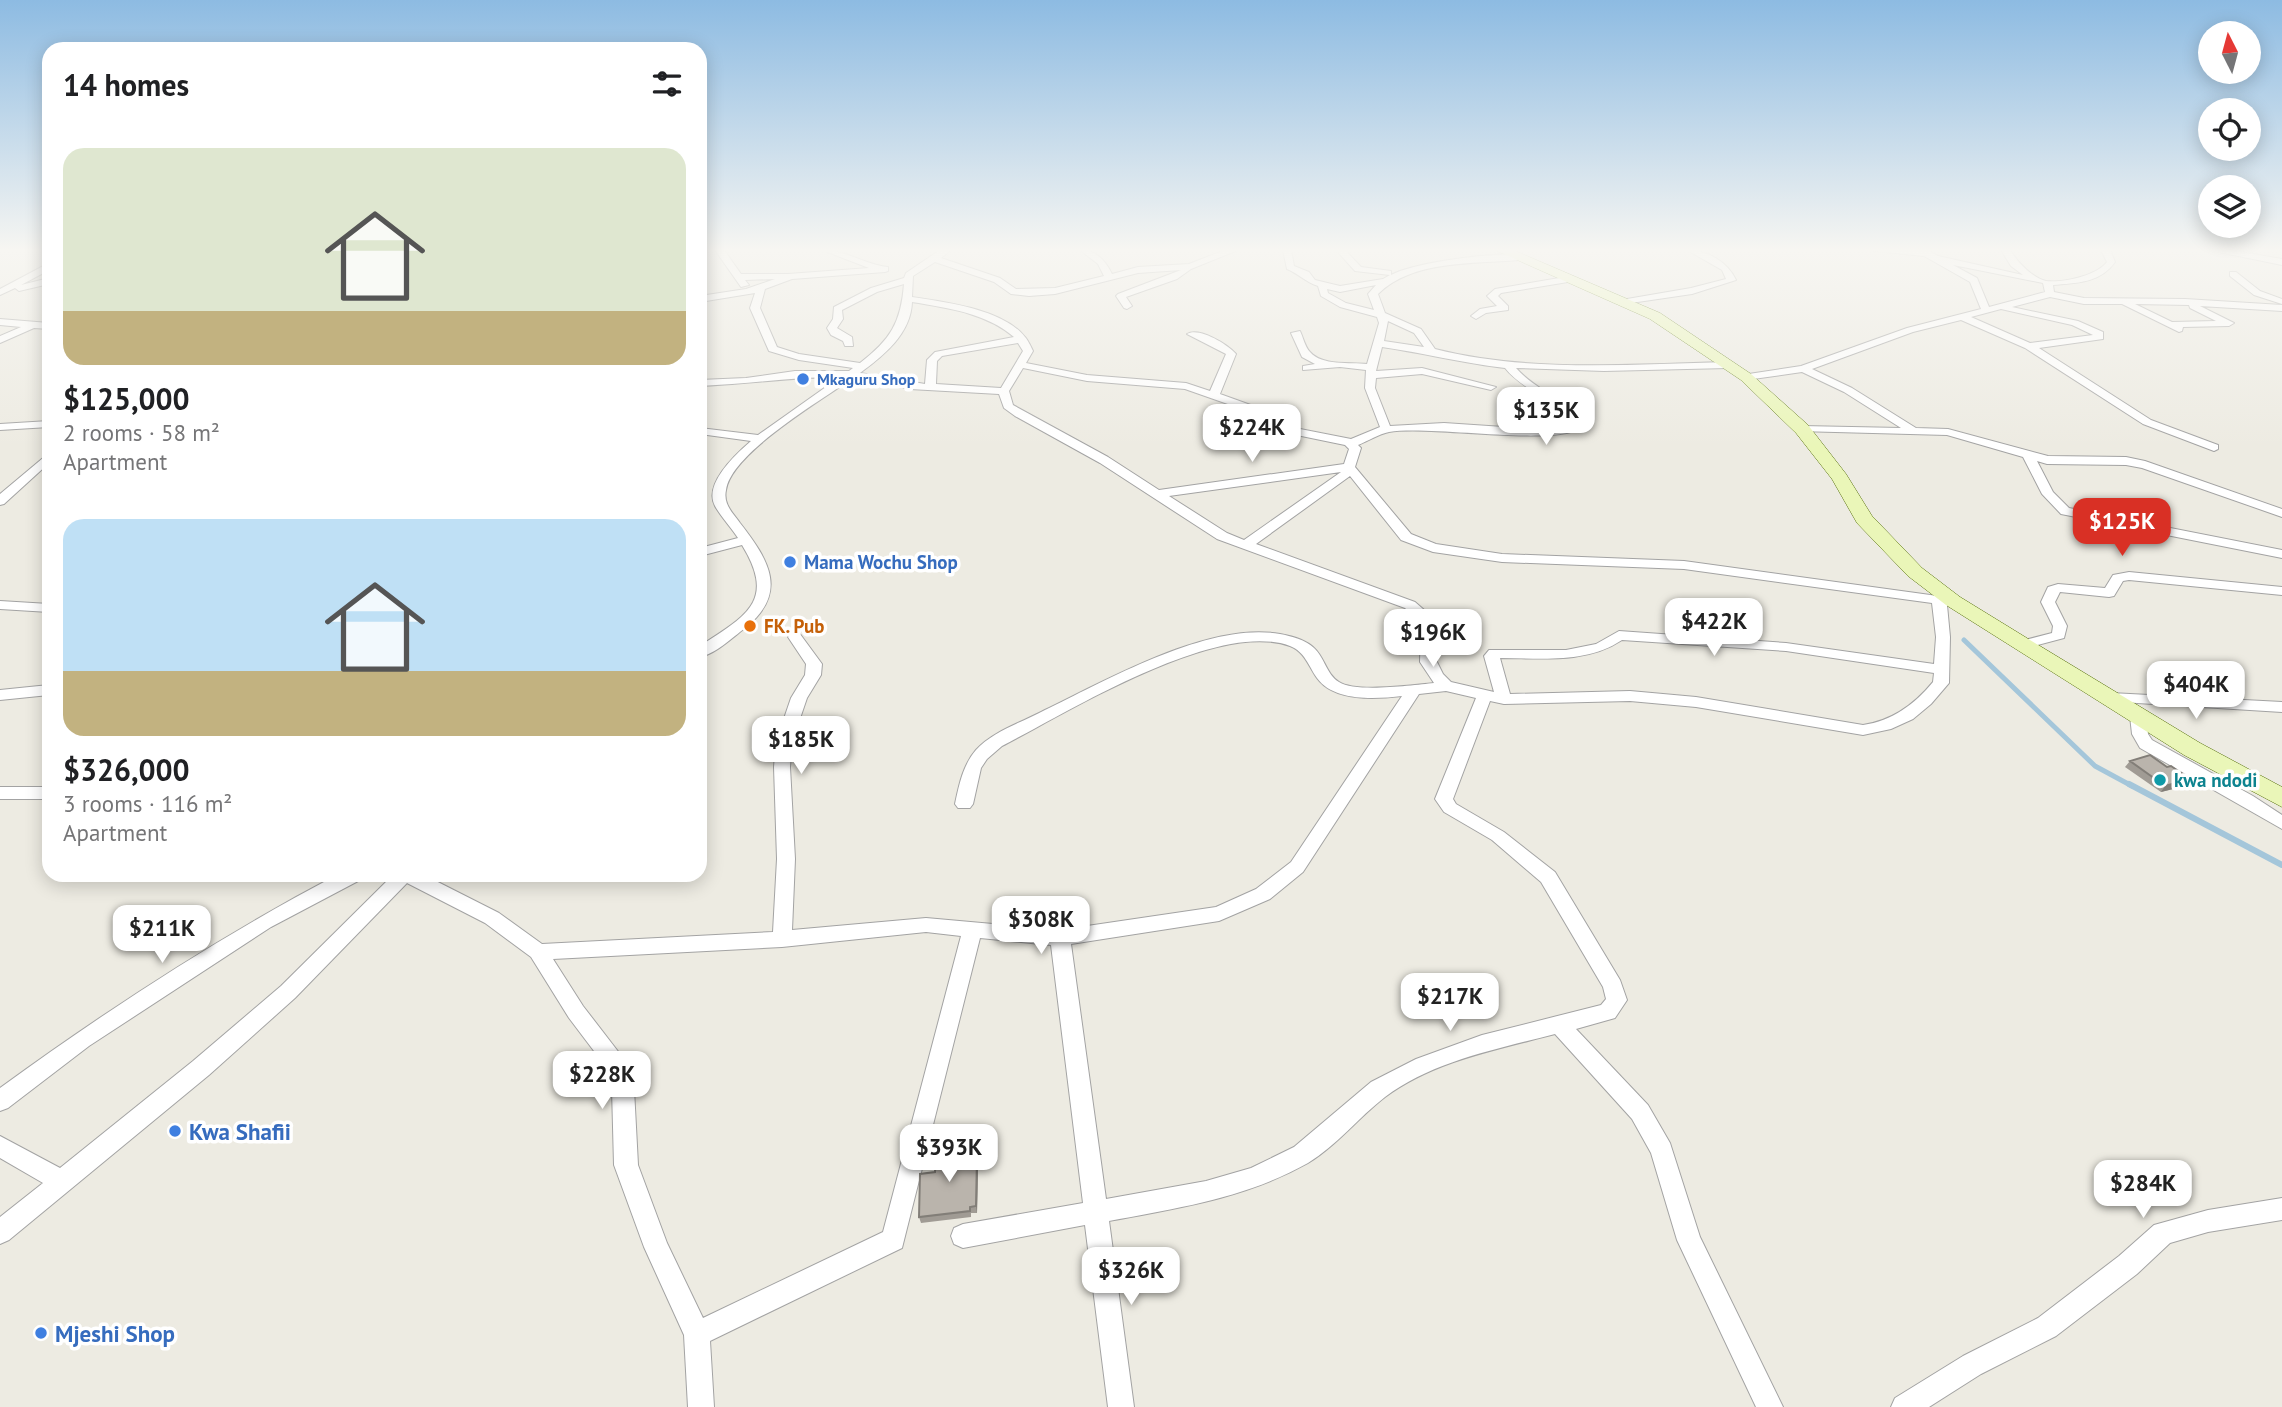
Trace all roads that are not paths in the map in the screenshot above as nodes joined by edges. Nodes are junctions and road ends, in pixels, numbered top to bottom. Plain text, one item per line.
1 (758, 316) edge
2 (838, 316) edge
3 (904, 316) edge
4 (979, 316) edge
5 (1382, 316) joint
6 (1649, 316) edge
7 (1967, 316) edge
8 (2041, 316) edge
9 (2150, 316) edge
10 (2214, 316) edge
11 (1962, 317) junction
12 (0, 322) edge
13 (35, 324) junction
14 (42, 325) edge
15 (2170, 326) junction
16 (2185, 332) dead end
17 (1296, 333) dead end
18 (1192, 334) dead end
19 (1022, 339) junction
20 (0, 341) edge
21 (849, 344) dead end
22 (1377, 344) junction
23 (2029, 346) junction
24 (1431, 351) junction
25 (1021, 365) junction
26 (1325, 365) junction
27 (1508, 365) junction
28 (1728, 365) junction
29 (1307, 368) dead end
30 (1802, 369) junction
31 (856, 370) junction
32 (1370, 371) junction
33 (1745, 377) junction
34 (707, 383) edge
35 (930, 387) junction
36 (1491, 387) dead end
37 (1004, 391) junction
38 (1214, 395) junction
39 (42, 424) edge
40 (0, 427) edge
41 (1386, 429) junction
42 (1802, 429) junction
43 (1913, 430) junction
44 (707, 432) edge
45 (758, 439) junction
46 (1352, 443) junction
47 (2214, 447) dead end
48 (2029, 457) junction
49 (42, 463) edge
50 (1350, 468) junction
51 (1159, 494) junction
52 (0, 501) edge
53 (2282, 513) edge
54 (744, 540) junction
55 (1244, 546) junction
56 (707, 550) edge
57 (2282, 554) edge
58 (2282, 591) edge
59 (1946, 601) junction
60 (0, 605) edge
61 (42, 608) edge
62 (794, 637) dead end
63 (2022, 645) junction
64 (707, 648) edge
65 (1943, 670) junction
66 (1446, 686) junction
67 (42, 691) edge
68 (1413, 691) junction
69 (0, 695) edge
70 (1494, 698) junction
71 (2111, 698) junction
72 (2282, 707) edge
73 (2138, 716) junction
74 (0, 793) edge
75 (42, 793) edge
76 (2282, 798) edge
77 (964, 804) dead end
78 (2282, 823) edge
79 (340, 882) edge
80 (399, 882) edge
81 (420, 882) edge
82 (972, 929) junction
83 (1060, 938) junction
84 (782, 939) junction
85 (538, 952) junction
86 (1560, 1026) junction
87 (0, 1101) edge
88 (0, 1146) edge
89 (61, 1181) junction
90 (2282, 1209) edge
91 (1093, 1213) junction
92 (0, 1231) edge
93 (963, 1236) dead end
94 (697, 1334) junction
95 (701, 1407) edge
96 (1121, 1407) edge
97 (1770, 1407) edge
98 (1904, 1407) edge

1 - 31 street
2 - 21 street
3 - 31 street
4 - 19 street
5 - 22 street
5 - 24 street
6 - 28 street
7 - 11 street
8 - 23 street
9 - 15 street
10 - 15 street
11 - 23 street
11 - 30 street
12 - 13 street
13 - 14 street
13 - 20 street
15 - 16 street
17 - 26 street
18 - 38 street
19 - 25 street
19 - 35 street
22 - 24 street
22 - 32 street
23 - 47 street
24 - 27 street
25 - 37 street
25 - 38 street
26 - 29 street
26 - 32 street
27 - 28 street
27 - 41 street
28 - 33 street
30 - 33 street
30 - 43 street
31 - 34 street
31 - 35 street
31 - 45 street
32 - 36 street
32 - 41 street
33 - 42 street
35 - 37 street
37 - 51 street
38 - 46 street
39 - 40 street
41 - 46 street
42 - 43 street
42 - 59 street
43 - 48 street
44 - 45 street
45 - 54 street
46 - 50 street
48 - 53 street
48 - 57 street
49 - 52 street
50 - 51 street
50 - 55 street
50 - 59 street
51 - 55 street
54 - 56 street
54 - 64 street
55 - 66 street
58 - 63 street
59 - 63 street
59 - 65 street
60 - 61 street
62 - 84 street
63 - 71 street
65 - 70 street
65 - 70 street
66 - 68 street
66 - 70 street
67 - 69 street
68 - 77 street
68 - 83 street
70 - 86 street
71 - 72 street
71 - 73 street
73 - 76 street
73 - 78 street
74 - 75 street
79 - 87 street
80 - 89 street
81 - 85 street
82 - 83 street
82 - 84 street
82 - 94 street
83 - 91 street
84 - 85 street
85 - 94 street
86 - 91 street
86 - 97 street
88 - 89 street
89 - 92 street
90 - 98 street
91 - 93 street
91 - 96 street
94 - 95 street

